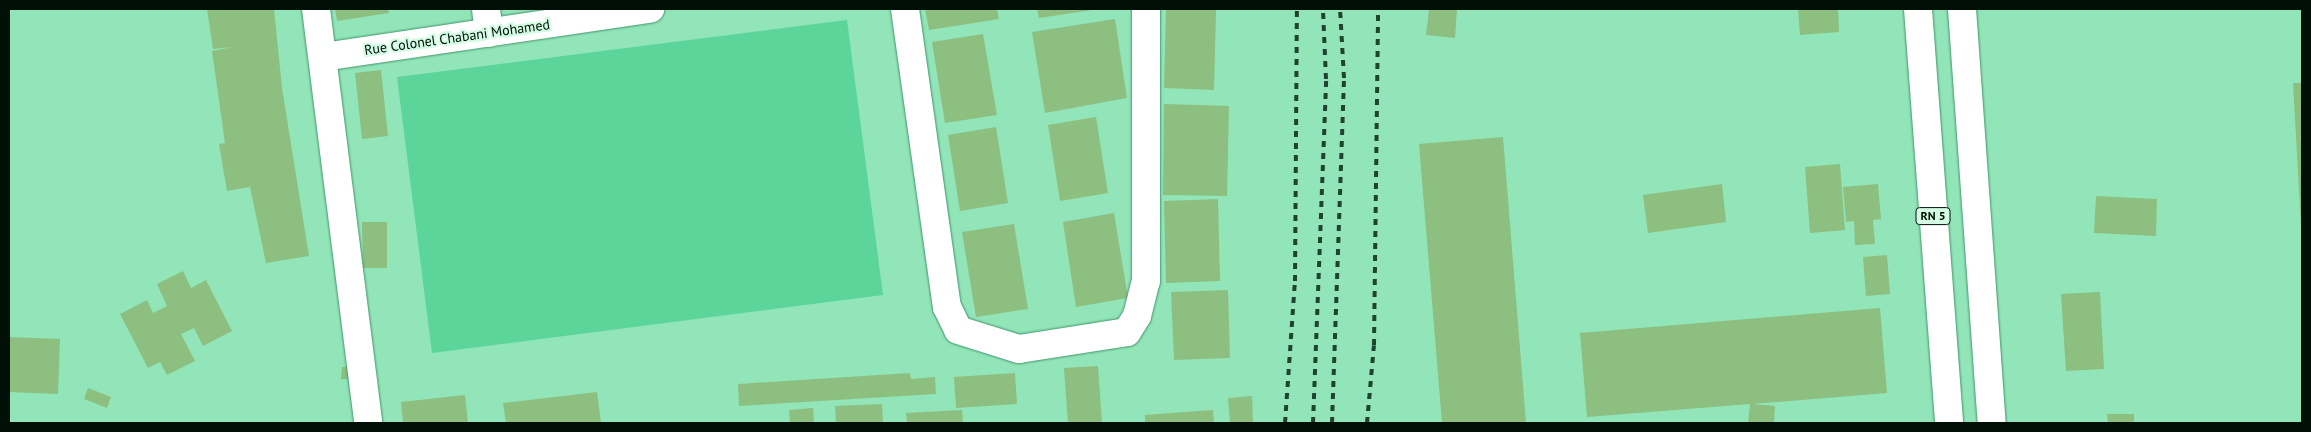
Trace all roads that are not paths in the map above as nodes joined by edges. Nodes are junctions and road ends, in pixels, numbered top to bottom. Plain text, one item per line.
1 (316, 9) edge
2 (650, 9) edge
3 (905, 9) edge
4 (1146, 9) edge
5 (1918, 9) edge
6 (1962, 9) edge
7 (487, 21) edge
8 (324, 57) junction
9 (1947, 421) edge
10 (368, 423) edge
11 (1992, 423) edge

1 - 8 main road
2 - 7 main road, Rue Colonel Chabani Mohamed
3 - 4 main road
5 - 9 main road, RN 5
6 - 11 main road
7 - 8 main road, Rue Colonel Chabani Mohamed
8 - 10 main road

